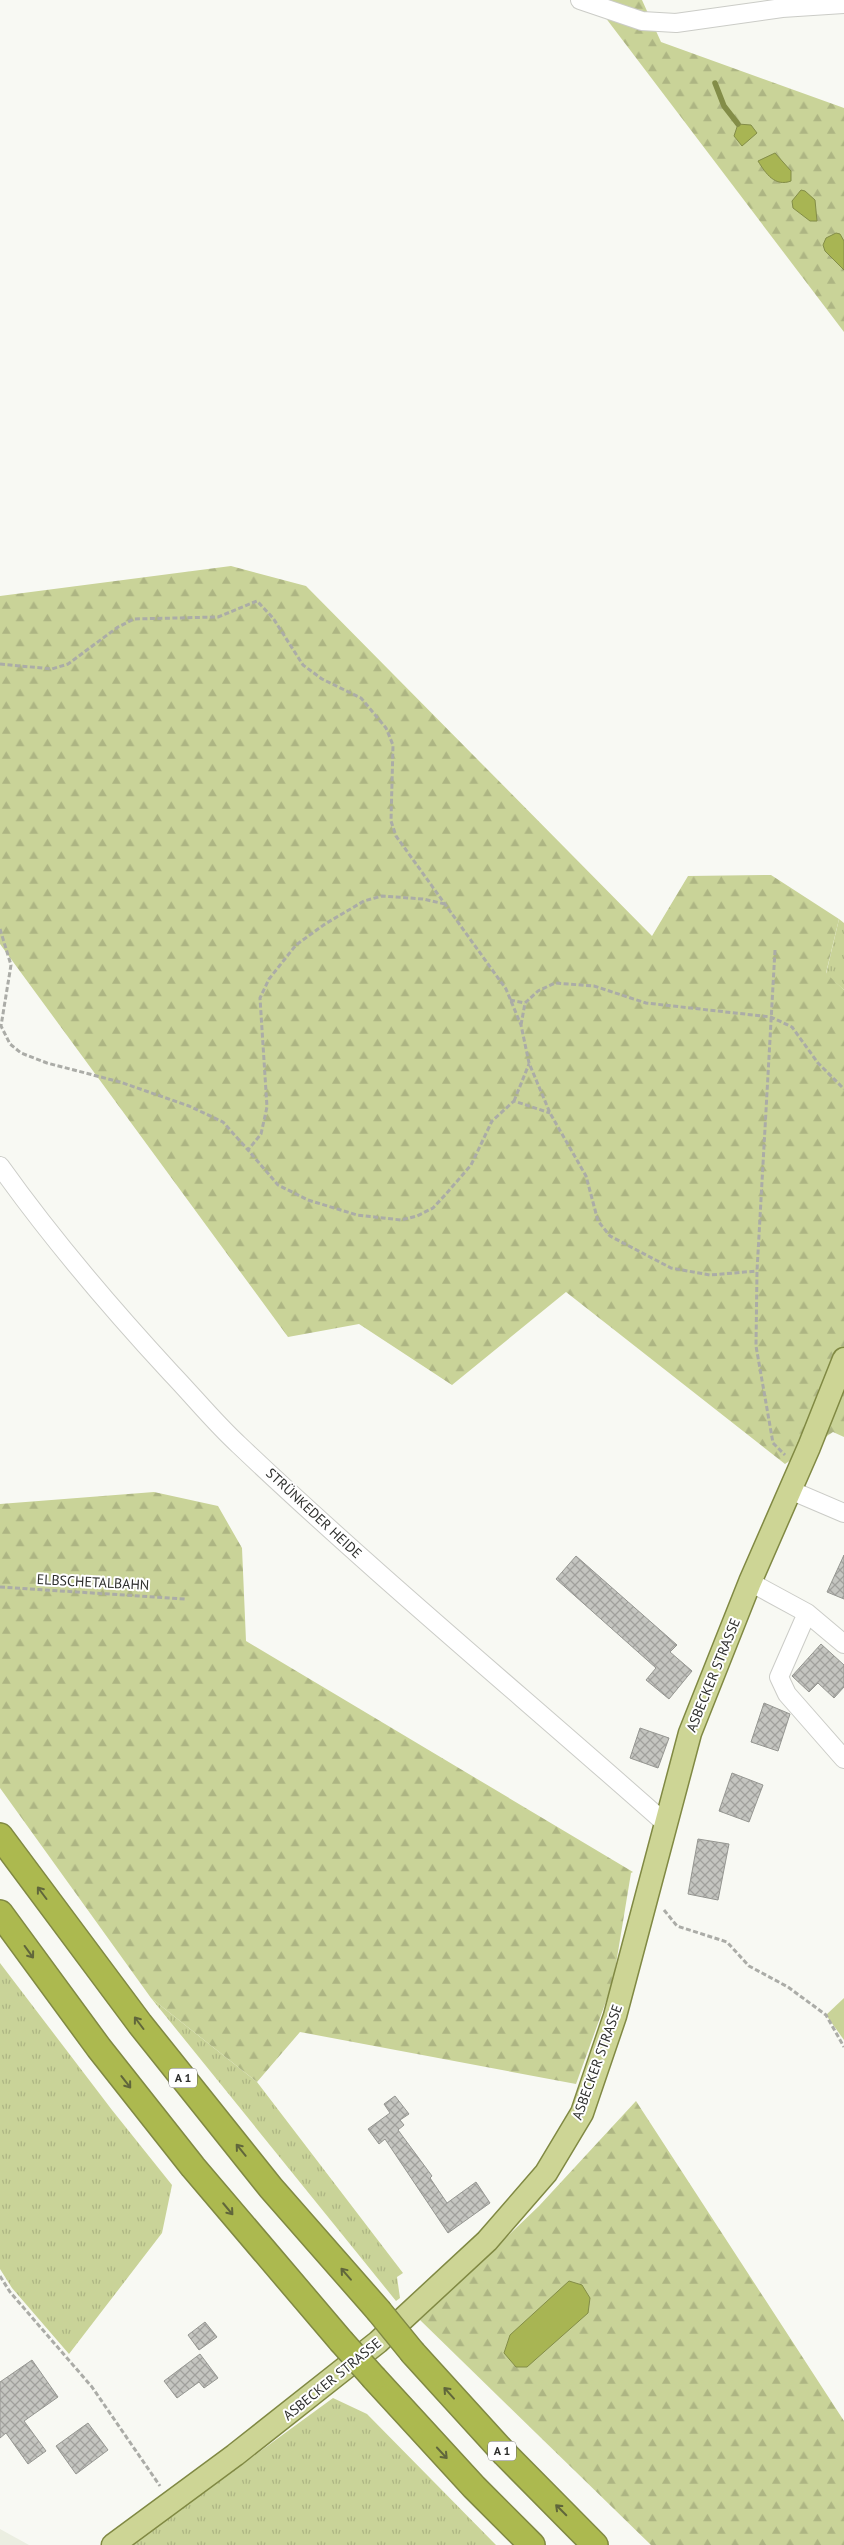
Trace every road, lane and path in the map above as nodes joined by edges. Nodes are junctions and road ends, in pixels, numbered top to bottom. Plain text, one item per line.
1 (580, 0) edge
2 (594, 4) edge
3 (783, 4) edge
4 (844, 4) edge
5 (0, 664) edge
6 (446, 904) junction
7 (0, 929) edge
8 (775, 950) dead end
9 (510, 1000) junction
10 (526, 1003) junction
11 (771, 1017) junction
12 (521, 1025) junction
13 (529, 1063) junction
14 (844, 1088) edge
15 (514, 1101) junction
16 (550, 1113) junction
17 (248, 1150) junction
18 (0, 1166) edge
19 (757, 1271) junction
20 (844, 1358) edge
21 (795, 1480) junction
22 (844, 1513) edge
23 (750, 1582) junction
24 (0, 1587) edge
25 (186, 1599) dead end
26 (807, 1613) junction
27 (844, 1644) edge
28 (844, 1759) edge
29 (665, 1823) junction
30 (0, 1836) edge
31 (648, 1894) junction
32 (0, 1913) edge
33 (844, 2048) edge
34 (0, 2276) edge
35 (172, 2502) junction
36 (112, 2545) edge
37 (532, 2545) edge
38 (595, 2545) edge

1 - 2 street
2 - 3 street
3 - 4 street
5 - 6 path
6 - 9 path
6 - 17 path
7 - 17 path
8 - 11 path
9 - 10 path
9 - 12 path
10 - 11 path
10 - 12 path
11 - 14 path
11 - 19 path
12 - 13 path
13 - 15 path
13 - 16 path
15 - 16 path
15 - 17 path
16 - 19 path
18 - 29 street, STRÜNKEDER HEIDE
19 - 21 path
20 - 21 main road, ASBECKER STRASSE
21 - 22 street
21 - 23 main road, ASBECKER STRASSE
23 - 26 street
23 - 29 main road, ASBECKER STRASSE
24 - 25 path, ELBSCHETALBAHN
26 - 27 street
26 - 28 street
29 - 31 main road, ASBECKER STRASSE
38 -> 30 highway, A 1, bridge
31 - 33 path
31 - 35 main road, ASBECKER STRASSE
32 -> 37 highway, bridge
34 - 35 path
35 - 36 main road, ASBECKER STRASSE

